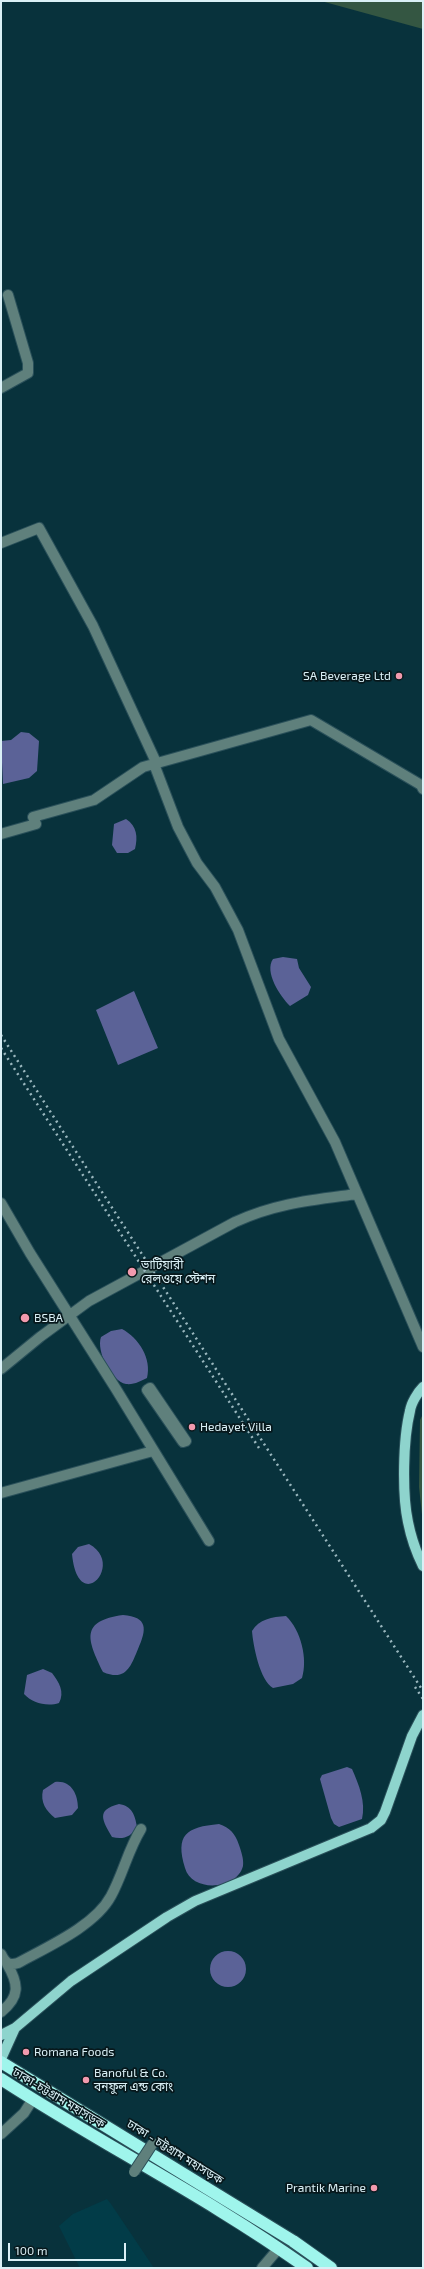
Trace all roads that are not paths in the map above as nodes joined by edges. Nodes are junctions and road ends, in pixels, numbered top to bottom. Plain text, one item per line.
1 (8, 295) dead end
2 (1, 388) edge
3 (1, 543) edge
4 (154, 764) junction
5 (423, 789) edge
6 (1, 834) edge
7 (356, 1194) junction
8 (1, 1203) edge
9 (70, 1314) junction
10 (423, 1347) edge
11 (1, 1369) edge
12 (423, 1387) edge
13 (150, 1388) joint
14 (153, 1451) junction
15 (1, 1493) edge
16 (209, 1541) dead end
17 (423, 1566) edge
18 (423, 1715) edge
19 (141, 1829) dead end
20 (1, 1954) edge
21 (7, 1964) junction
22 (1, 2012) edge
23 (15, 2028) junction
24 (1, 2034) edge
25 (1, 2059) edge
26 (1, 2062) edge
27 (1, 2079) edge
28 (33, 2099) junction
29 (1, 2134) edge
30 (153, 2143) dead end
31 (134, 2172) dead end
32 (279, 2248) junction
33 (262, 2268) edge
34 (307, 2268) edge
35 (331, 2268) edge

1 - 2 street
3 - 4 street
4 - 5 street
4 - 6 street
4 - 7 street
7 - 9 street
7 - 10 street
8 - 9 street
9 - 11 street
9 - 14 street
12 - 17 main road
13 - 13 street
14 - 15 street
14 - 16 street
18 - 23 main road
19 - 21 street
20 - 21 street
21 - 22 street
23 - 24 main road
23 - 25 main road
26 - 35 highway, ঢাকা - চট্টগ্রাম মহাসড়ক
27 - 28 highway, ঢাকা-চট্টগ্রাম মহাসড়ক
28 - 29 street
28 - 32 highway, ঢাকা-চট্টগ্রাম মহাসড়ক
30 - 31 street, bridge
32 - 33 street
32 - 34 highway, ঢাকা-চট্টগ্রাম মহাসড়ক

